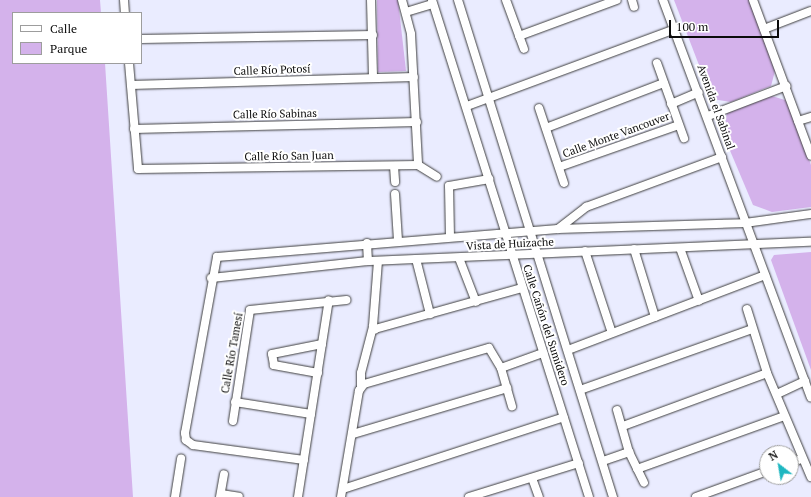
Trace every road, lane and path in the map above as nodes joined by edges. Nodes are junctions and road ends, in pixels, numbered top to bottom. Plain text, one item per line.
1 (124, 0) edge
2 (371, 0) edge
3 (458, 0) edge
4 (506, 0) edge
5 (617, 0) edge
6 (664, 0) edge
7 (754, 0) edge
8 (406, 1) edge
9 (432, 2) edge
10 (125, 12) edge
11 (406, 12) junction
12 (811, 12) edge
13 (675, 29) junction
14 (764, 29) junction
15 (372, 34) junction
16 (519, 36) junction
17 (142, 39) edge
18 (524, 49) dead end
19 (657, 63) dead end
20 (129, 64) edge
21 (414, 77) junction
22 (373, 78) junction
23 (664, 83) junction
24 (131, 85) junction
25 (786, 86) junction
26 (699, 92) junction
27 (489, 98) junction
28 (671, 104) junction
29 (467, 106) junction
30 (539, 108) dead end
31 (708, 116) junction
32 (811, 117) edge
33 (798, 121) junction
34 (417, 122) junction
35 (678, 124) junction
36 (546, 128) junction
37 (134, 129) junction
38 (684, 138) dead end
39 (811, 156) edge
40 (722, 157) junction
41 (418, 165) junction
42 (394, 166) junction
43 (559, 167) junction
44 (437, 177) dead end
45 (489, 179) junction
46 (395, 182) dead end
47 (564, 183) dead end
48 (395, 194) dead end
49 (811, 214) edge
50 (745, 223) junction
51 (558, 229) junction
52 (531, 231) junction
53 (506, 233) junction
54 (450, 237) junction
55 (398, 240) junction
56 (811, 242) edge
57 (367, 243) junction
58 (754, 247) junction
59 (680, 248) junction
60 (634, 249) junction
61 (585, 251) junction
62 (538, 252) junction
63 (512, 255) junction
64 (459, 258) junction
65 (416, 259) junction
66 (368, 261) junction
67 (378, 261) junction
68 (764, 275) junction
69 (211, 278) junction
70 (522, 288) junction
71 (329, 300) junction
72 (346, 300) dead end
73 (699, 301) junction
74 (476, 302) junction
75 (747, 309) dead end
76 (430, 314) junction
77 (655, 317) junction
78 (374, 328) junction
79 (752, 329) junction
80 (612, 333) junction
81 (322, 344) junction
82 (568, 350) junction
83 (543, 353) junction
84 (501, 368) junction
85 (767, 373) junction
86 (318, 374) junction
87 (805, 381) junction
88 (361, 387) junction
89 (507, 388) junction
90 (580, 390) junction
91 (777, 394) junction
92 (811, 397) edge
93 (235, 402) junction
94 (512, 406) dead end
95 (617, 410) dead end
96 (311, 414) junction
97 (784, 416) junction
98 (564, 417) junction
99 (233, 421) dead end
100 (623, 426) junction
101 (353, 434) junction
102 (629, 452) junction
103 (181, 458) dead end
104 (802, 459) junction
105 (304, 460) junction
106 (799, 460) edge
107 (603, 461) junction
108 (579, 463) junction
109 (637, 469) junction
110 (224, 474) dead end
111 (759, 474) edge
112 (811, 477) edge
113 (532, 478) junction
114 (644, 483) dead end
115 (342, 493) edge
116 (220, 496) edge
117 (175, 497) edge
118 (240, 497) edge
119 (298, 497) edge
120 (469, 497) edge
121 (539, 497) edge
122 (589, 497) edge
123 (613, 497) edge
124 (696, 497) edge

1 - 10 street
2 - 15 street
3 - 27 street, Calle Cañón del Sumidero
4 - 16 street
5 - 16 street
6 - 13 street, Avenida el Sabinal
7 - 14 street
8 - 11 street
9 - 11 street
9 - 29 street, Calle Cañón del Sumidero
11 - 21 street
12 - 14 street
13 - 26 street, Avenida el Sabinal
13 - 27 street
14 - 25 street
15 - 17 street
15 - 22 street
16 - 18 street
19 - 23 street
20 - 24 street
21 - 22 street, Calle Río Potosí
21 - 34 street
22 - 24 street, Calle Río Potosí
23 - 28 street
23 - 36 street
24 - 37 street
25 - 31 street
25 - 33 street
26 - 28 street
26 - 31 street, Avenida el Sabinal
27 - 29 street
27 - 52 street, Calle Cañón del Sumidero
28 - 35 street
29 - 45 street, Calle Cañón del Sumidero
30 - 36 street, Calle Monte Vancouver
31 - 40 street, Avenida el Sabinal
32 - 33 street
33 - 39 street
34 - 37 street, Calle Río Sabinas
34 - 41 street
35 - 38 street
35 - 43 street, Calle Monte Vancouver
36 - 43 street, Calle Monte Vancouver
37 - 42 street, Calle Río San Juan
40 - 50 street, Avenida el Sabinal
40 - 51 street
41 - 42 street, Calle Río San Juan
41 - 44 street
42 - 46 street
43 - 47 street
45 - 53 street, Calle Cañón del Sumidero
45 - 54 street
48 - 55 street
49 - 50 street, Vista de Huizache
50 - 51 street, Vista de Huizache
50 - 58 street
51 - 52 street, Vista de Huizache
52 - 53 street, Vista de Huizache
52 - 62 street, Calle Cañón del Sumidero
53 - 54 street, Vista de Huizache
53 - 63 street, Calle Cañón del Sumidero
54 - 55 street, Vista de Huizache
55 - 57 street, Vista de Huizache
56 - 58 street, Vista de Huizache
57 - 66 street
57 - 69 street, Vista de Huizache
58 - 59 street, Vista de Huizache
58 - 68 street
59 - 60 street, Vista de Huizache
59 - 73 street
60 - 61 street, Vista de Huizache
60 - 77 street
61 - 62 street, Vista de Huizache
61 - 80 street
62 - 63 street, Vista de Huizache
62 - 82 street, Calle Cañón del Sumidero
63 - 64 street, Vista de Huizache
63 - 70 street, Calle Cañón del Sumidero
64 - 65 street, Vista de Huizache
64 - 74 street
65 - 67 street, Vista de Huizache
65 - 76 street
66 - 67 street, Vista de Huizache
66 - 69 street, Vista de Huizache
67 - 78 street
68 - 73 street
68 - 87 street
69 - 105 street
70 - 74 street
70 - 83 street, Calle Cañón del Sumidero
71 - 72 street
71 - 81 street
71 - 93 street, Calle Río Tamesí
73 - 77 street
74 - 76 street
75 - 79 street
76 - 78 street
77 - 80 street
78 - 88 street
79 - 85 street
79 - 90 street
80 - 82 street
81 - 86 street
81 - 86 street
82 - 90 street, Calle Cañón del Sumidero
83 - 84 street
83 - 98 street, Calle Cañón del Sumidero
84 - 88 street
84 - 89 street
85 - 91 street
85 - 100 street
86 - 96 street
87 - 91 street
87 - 92 street
88 - 101 street
89 - 94 street
89 - 101 street
90 - 107 street, Calle Cañón del Sumidero
91 - 97 street
93 - 96 street, Calle Río Tamesí
93 - 99 street
95 - 100 street
96 - 105 street
97 - 104 street
97 - 109 street
98 - 108 street, Calle Cañón del Sumidero
98 - 115 street
100 - 102 street
101 - 115 street
102 - 107 street
102 - 109 street
103 - 117 street
104 - 106 street
104 - 112 street
105 - 119 street
107 - 123 street, Calle Cañón del Sumidero
108 - 113 street
108 - 122 street, Calle Cañón del Sumidero
109 - 114 street
110 - 116 street
111 - 124 street
113 - 120 street
113 - 121 street
116 - 118 street

